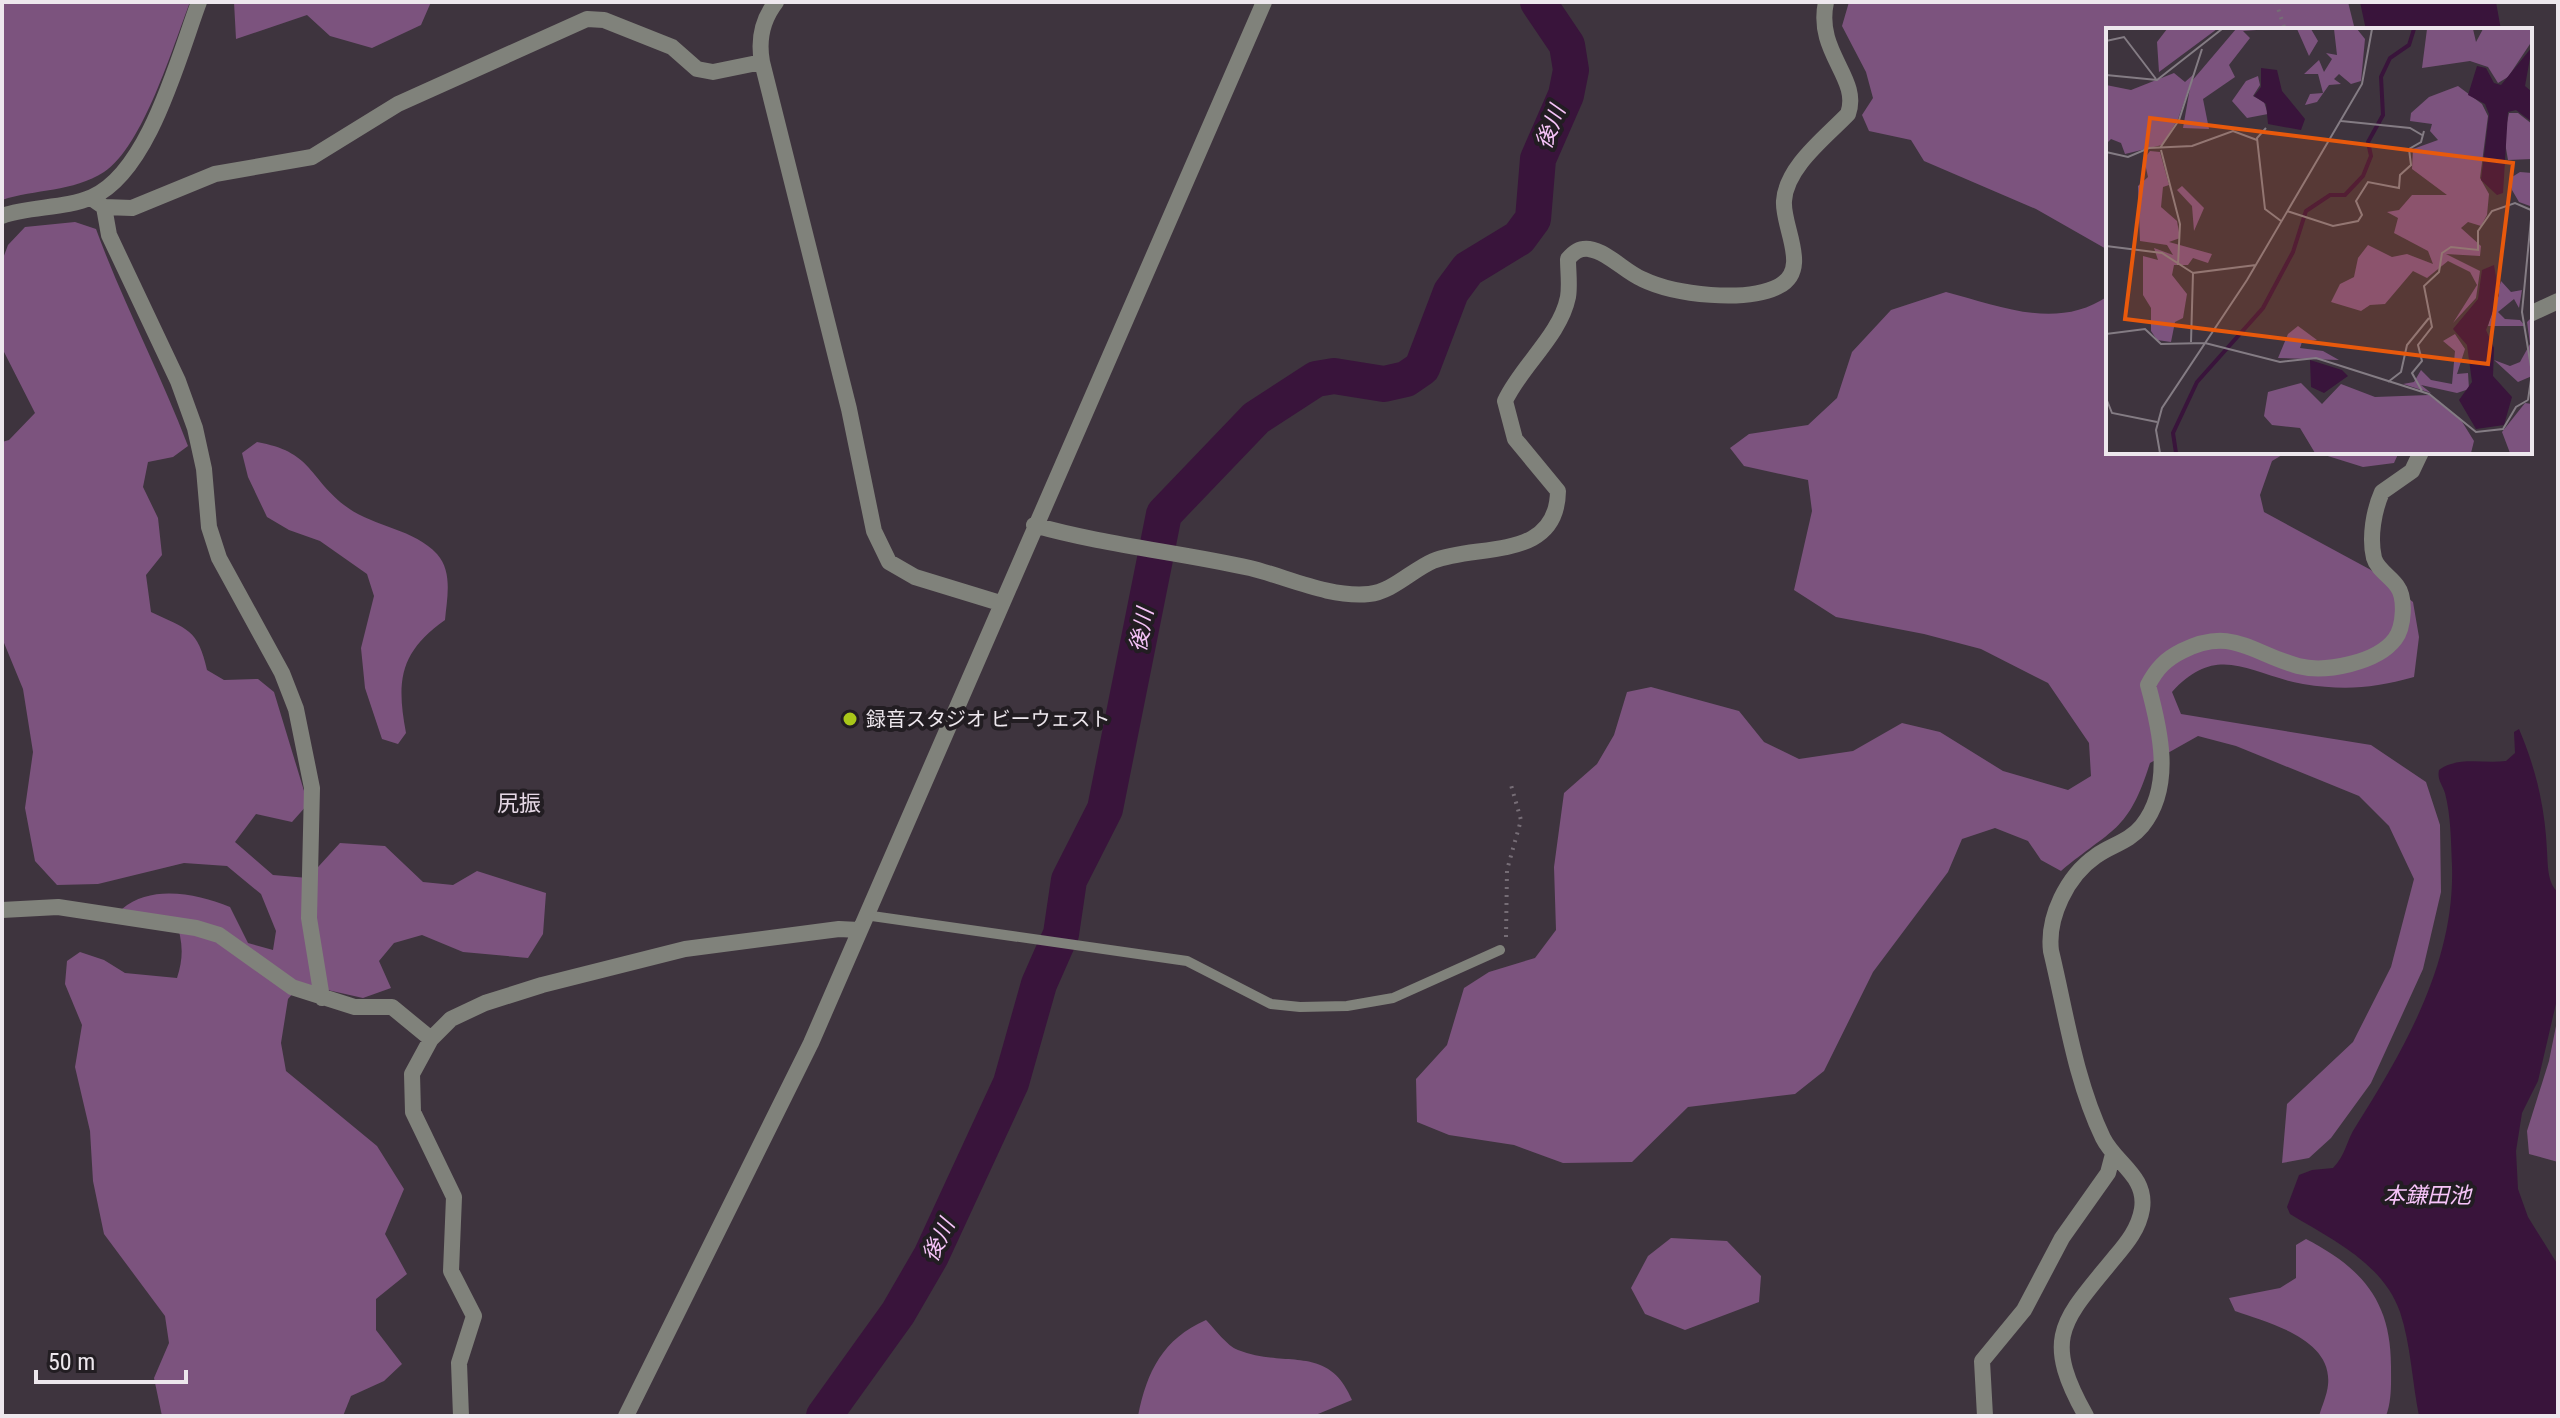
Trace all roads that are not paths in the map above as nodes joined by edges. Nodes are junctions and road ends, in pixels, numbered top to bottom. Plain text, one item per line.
1 (199, 2) edge
2 (776, 2) edge
3 (1264, 2) edge
4 (1826, 2) edge
5 (762, 62) junction
6 (97, 202) junction
7 (2, 216) edge
8 (2558, 301) edge
9 (2532, 313) edge
10 (2420, 454) edge
11 (1034, 525) junction
12 (1000, 603) junction
13 (2, 910) edge
14 (862, 922) junction
15 (1500, 950) road end
16 (322, 998) junction
17 (431, 1039) junction
18 (2113, 1154) junction
19 (461, 1416) edge
20 (626, 1416) edge
21 (1985, 1416) edge
22 (2086, 1416) edge

1 - 6 street
2 - 5 street
3 - 11 street
4 - 11 street
5 - 6 street
5 - 12 street
6 - 7 street
6 - 16 street
8 - 9 street
10 - 18 street
11 - 12 street
12 - 14 street
13 - 16 street
14 - 15 lane
14 - 17 street
14 - 20 street
16 - 17 street
17 - 19 street
18 - 21 street
18 - 22 street

